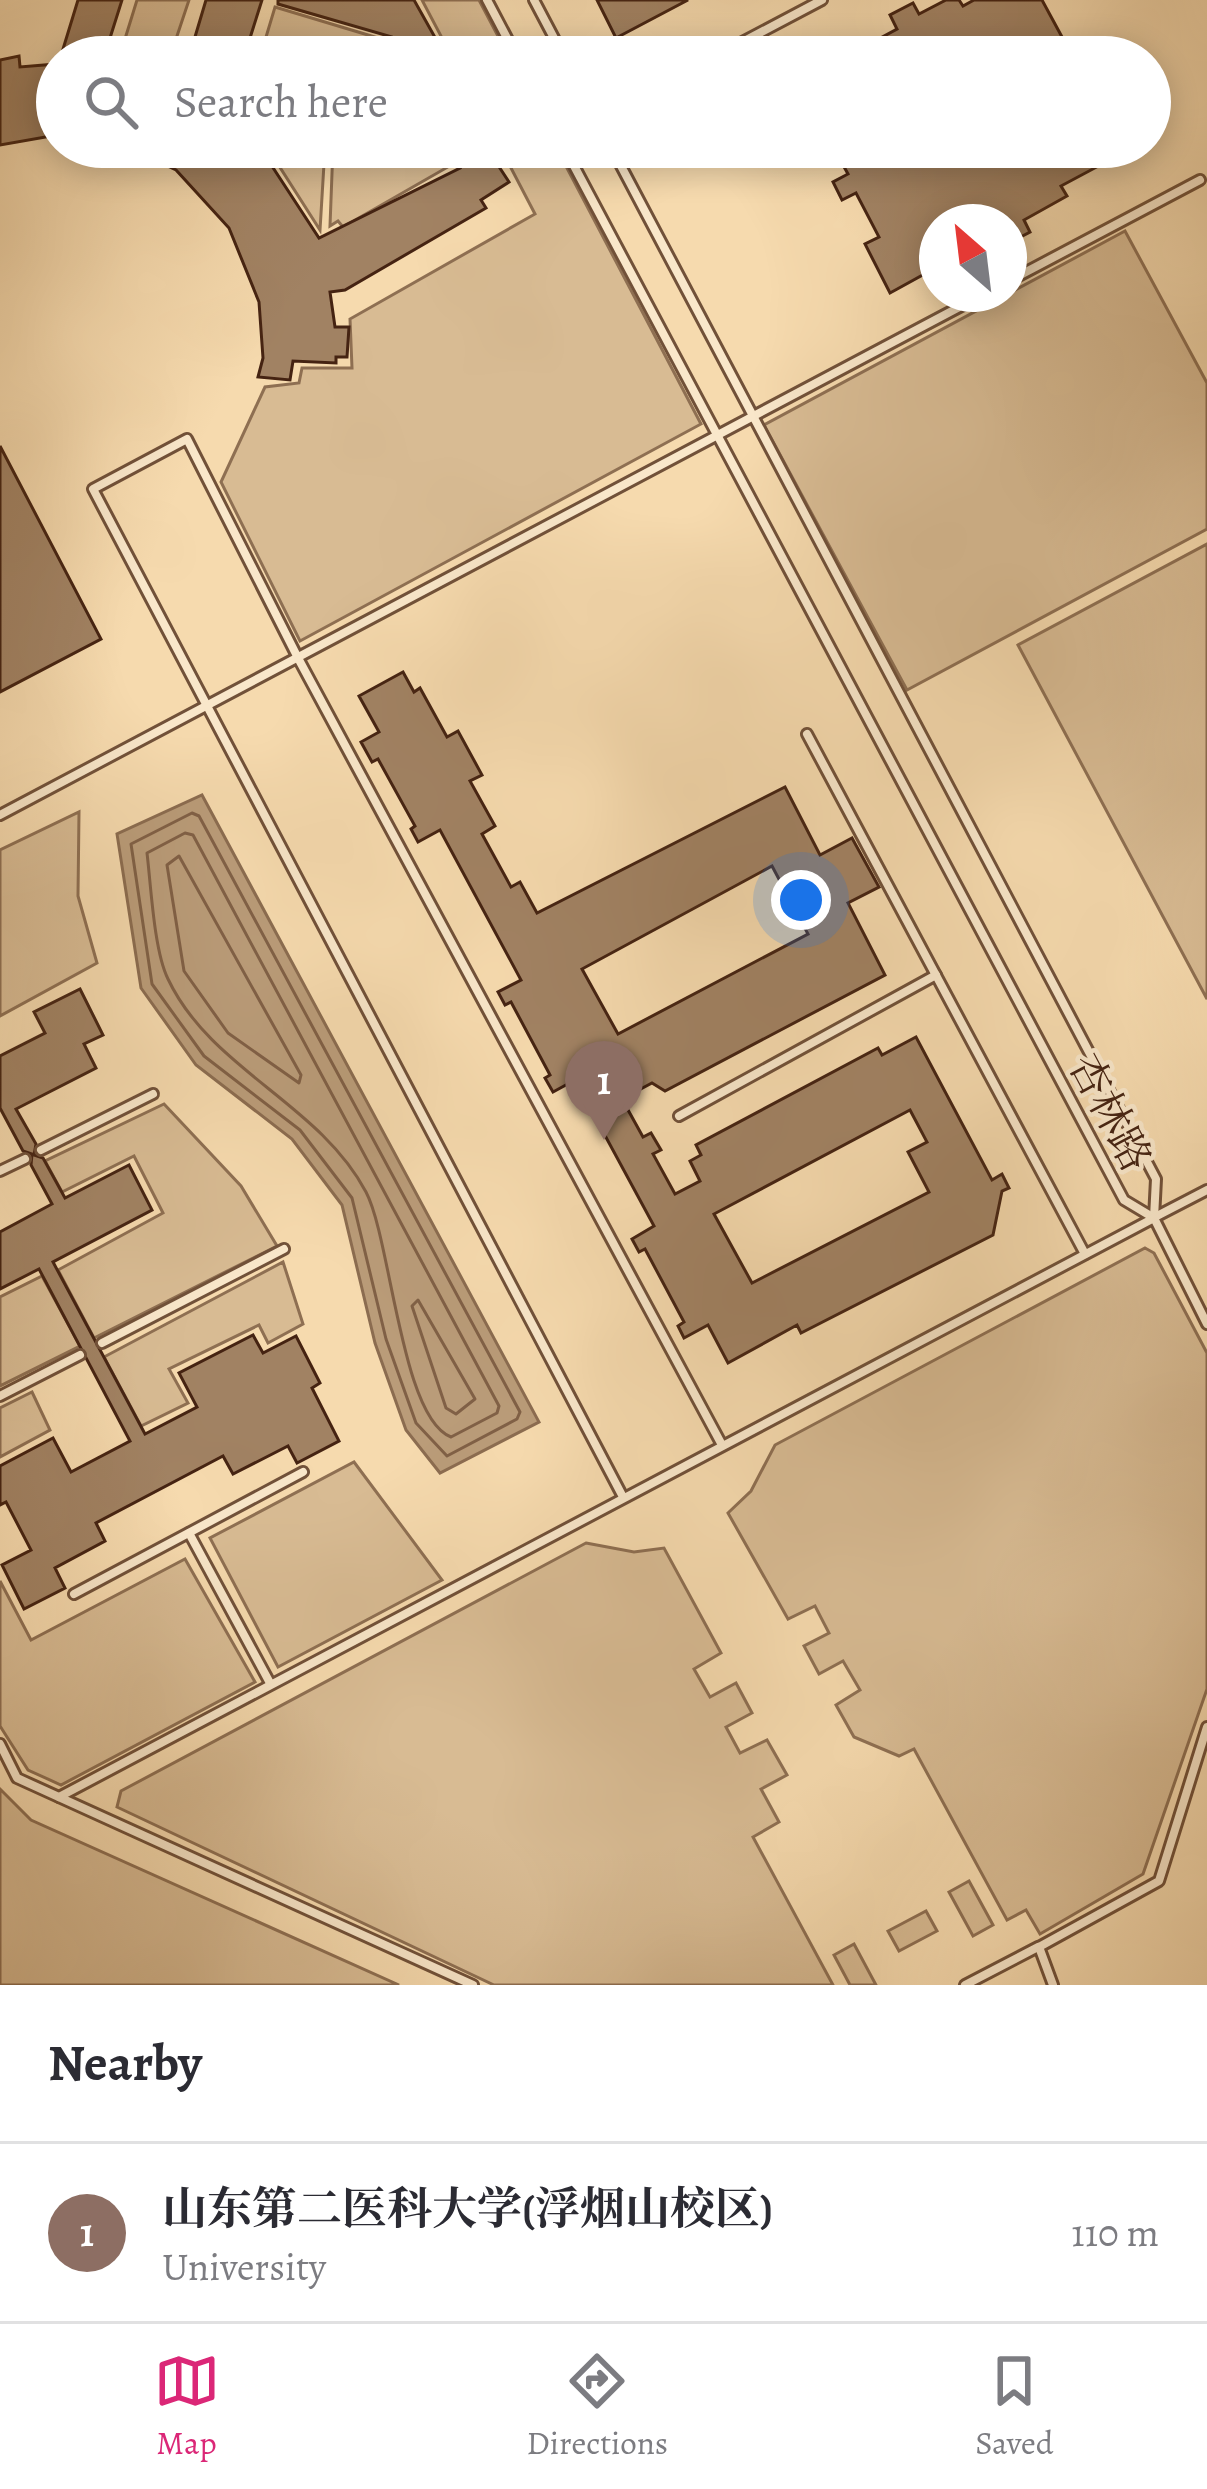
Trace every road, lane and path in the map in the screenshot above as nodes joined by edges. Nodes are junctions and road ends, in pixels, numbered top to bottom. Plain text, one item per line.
1 (487, 0) edge
2 (534, 0) edge
3 (822, 0) edge
4 (506, 36) edge
5 (553, 36) edge
6 (754, 36) edge
7 (575, 168) edge
8 (622, 168) edge
9 (1200, 180) dead end
10 (1027, 271) edge
11 (950, 312) edge
12 (754, 417) junction
13 (717, 436) junction
14 (298, 658) junction
15 (204, 708) junction
16 (807, 734) dead end
17 (0, 815) edge
18 (936, 976) junction
19 (153, 1094) dead end
20 (679, 1116) dead end
21 (41, 1150) dead end
22 (25, 1159) dead end
23 (0, 1172) edge
24 (1207, 1190) edge
25 (1154, 1218) junction
26 (284, 1249) dead end
27 (1084, 1254) junction
28 (1207, 1324) edge
29 (102, 1343) dead end
30 (80, 1355) dead end
31 (0, 1396) edge
32 (722, 1445) junction
33 (304, 1472) dead end
34 (623, 1497) junction
35 (189, 1533) junction
36 (74, 1594) dead end
37 (270, 1683) junction
38 (1207, 1727) edge
39 (0, 1744) edge
40 (59, 1797) junction
41 (1039, 1946) junction
42 (473, 1985) edge
43 (965, 1985) edge
44 (1053, 1985) edge

1 - 4 lane
2 - 5 lane
3 - 6 lane
7 - 13 lane, 杏林路
8 - 12 lane, 杏林路
9 - 10 lane
11 - 12 lane
12 - 13 lane
12 - 25 lane, 杏林路
13 - 14 lane
13 - 25 lane, 杏林路
14 - 15 lane
14 - 15 lane
14 - 32 lane
15 - 17 lane
15 - 34 lane
16 - 18 lane
18 - 20 lane
18 - 27 lane
19 - 21 lane
22 - 23 lane
24 - 25 lane
25 - 27 lane
25 - 28 lane
26 - 29 lane
27 - 32 lane
30 - 31 lane
32 - 34 lane
33 - 35 lane
34 - 37 lane
35 - 36 lane
35 - 37 lane
37 - 40 lane
38 - 41 lane
39 - 40 lane
40 - 42 lane
41 - 43 lane
41 - 44 lane

